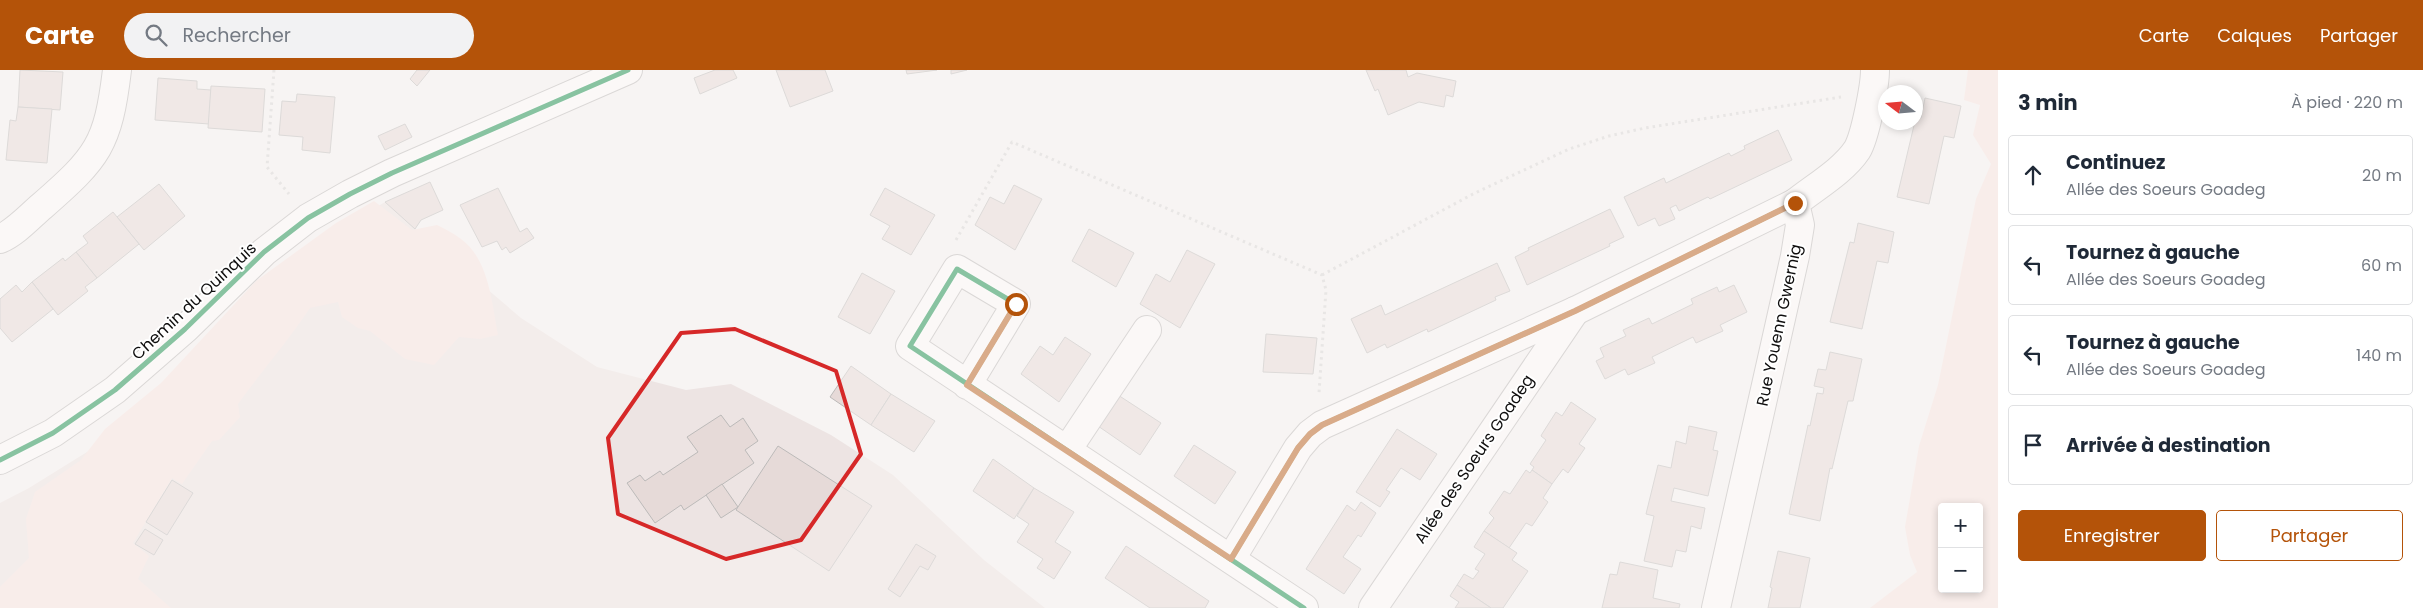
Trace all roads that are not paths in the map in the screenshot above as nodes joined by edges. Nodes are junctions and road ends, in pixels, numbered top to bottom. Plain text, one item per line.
1 (117, 70) edge
2 (628, 70) edge
3 (1873, 83) edge
4 (1795, 203) junction
5 (0, 239) edge
6 (1575, 311) junction
7 (1147, 330) dead end
8 (967, 385) junction
9 (1067, 450) junction
10 (5, 452) edge
11 (1231, 559) junction
12 (1304, 608) edge
13 (1373, 608) edge
14 (1716, 608) edge

1 - 5 street
2 - 10 street, Chemin du Quinquis
3 - 4 street
4 - 6 street, Allée des Soeurs Goadeg
4 - 14 street, Rue Youenn Gwernig
6 - 11 street, Allée des Soeurs Goadeg
6 - 13 street, Allée des Soeurs Goadeg
7 - 9 street
8 - 8 street
8 - 9 street
9 - 11 street
11 - 12 street

